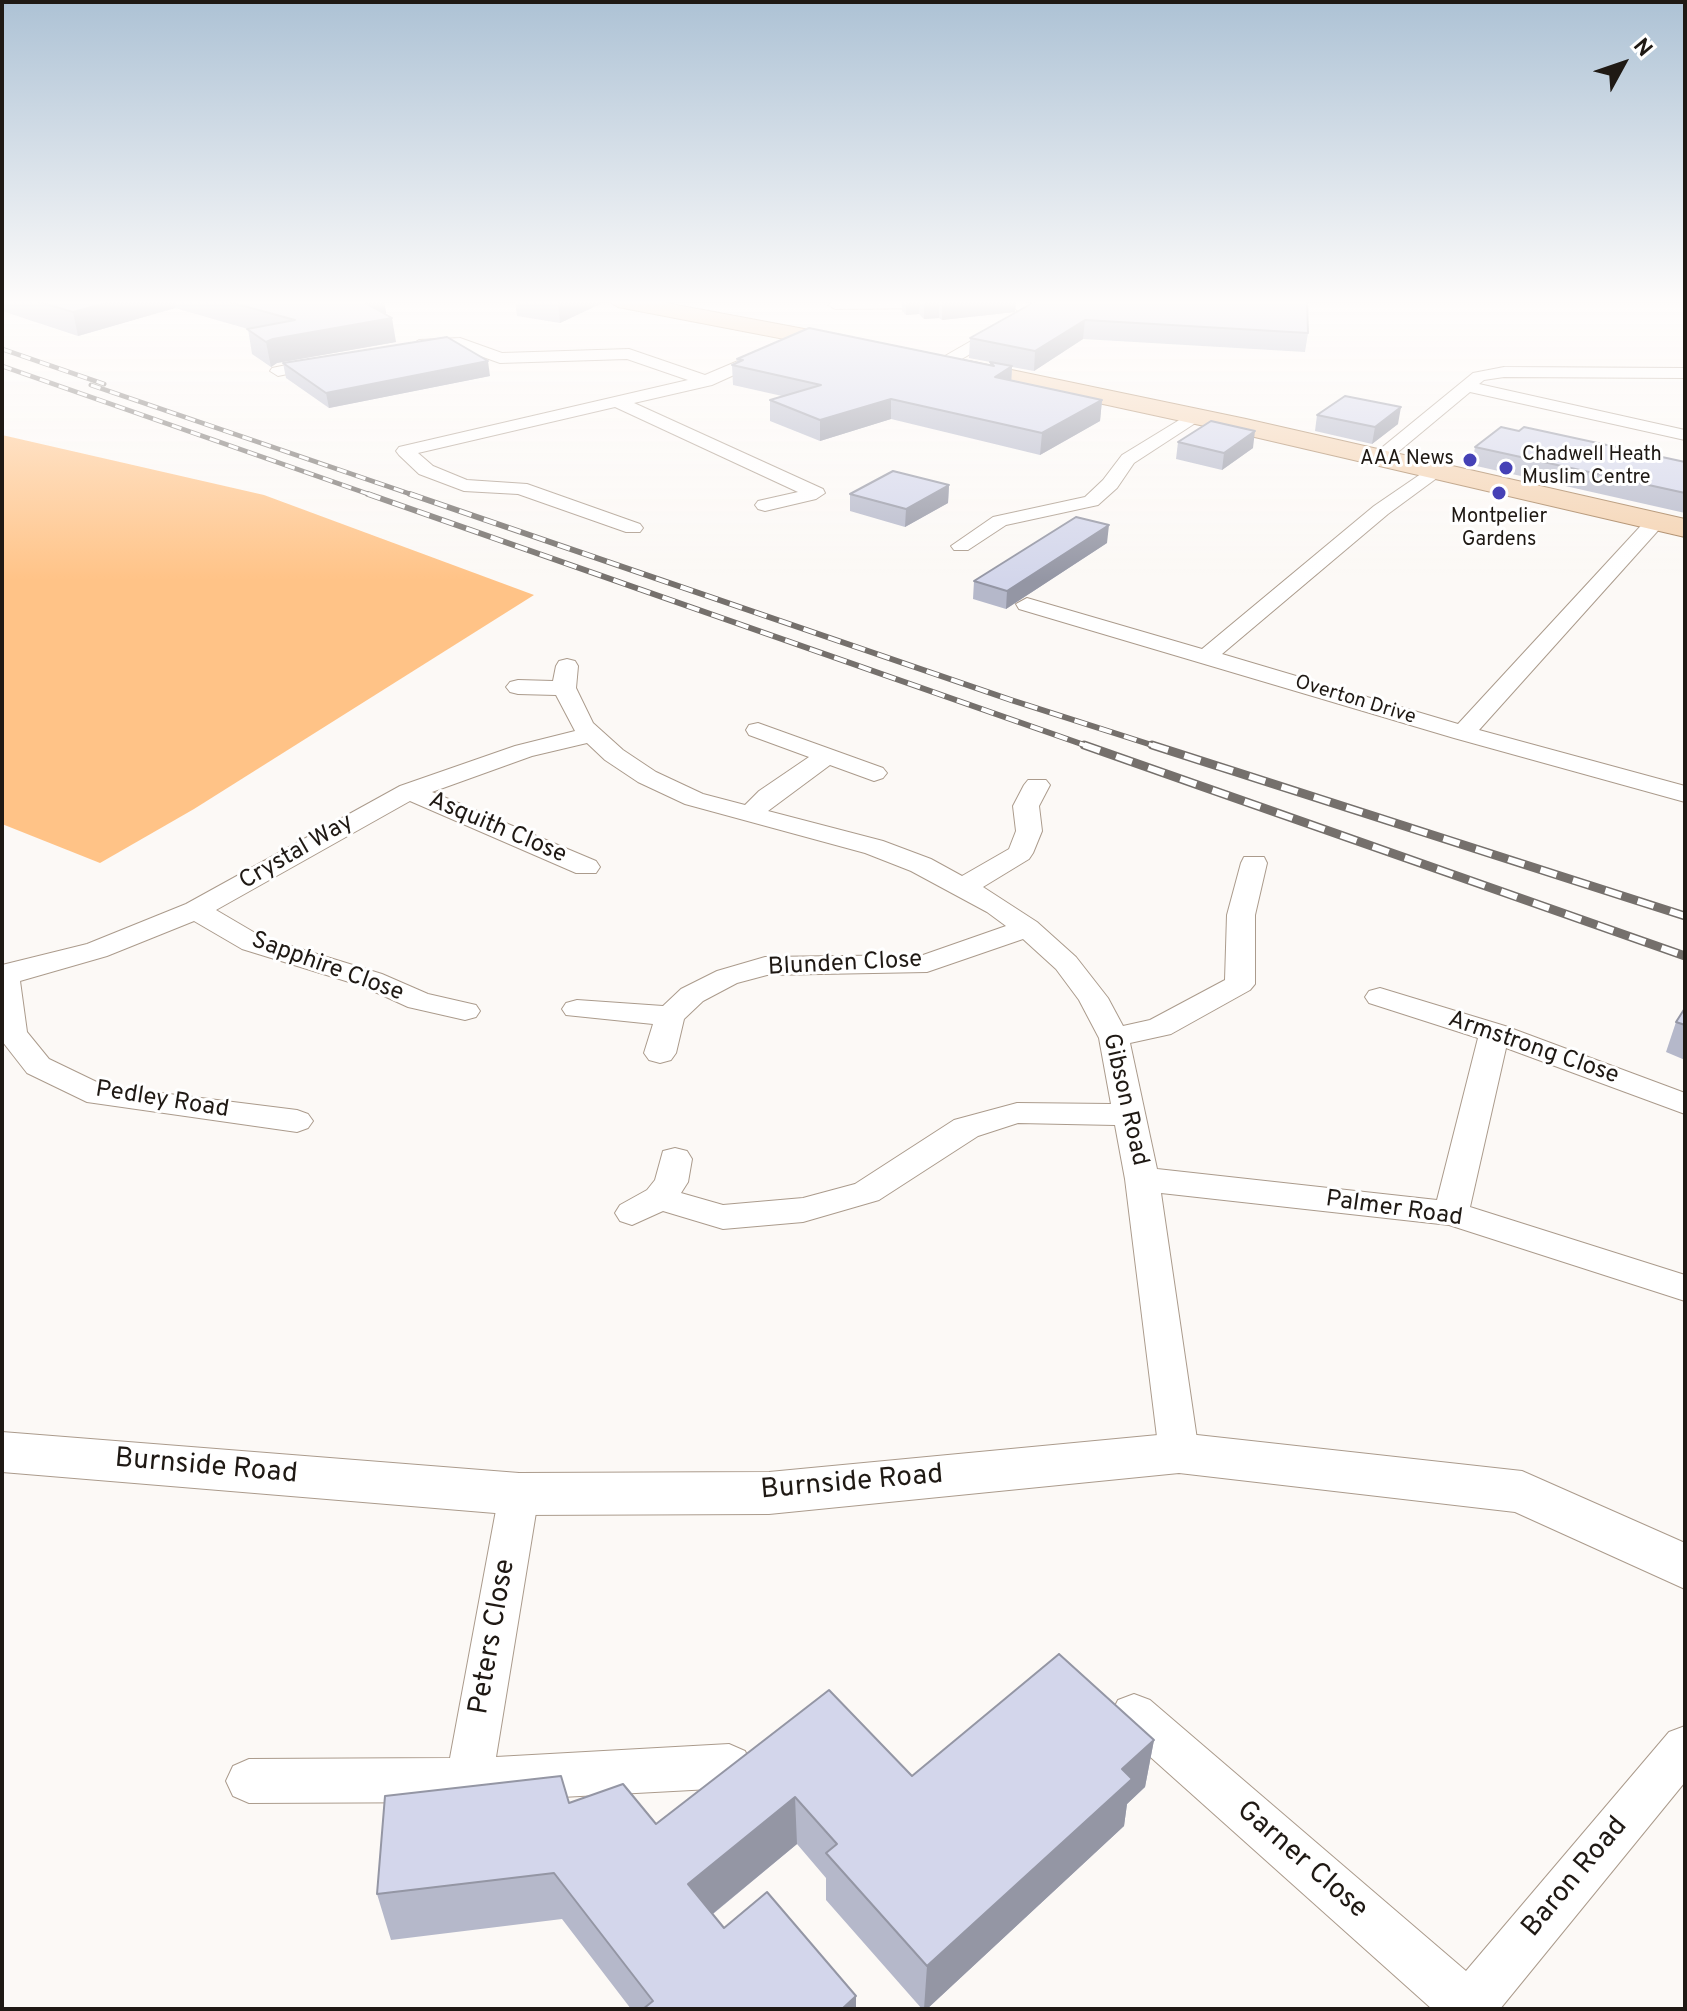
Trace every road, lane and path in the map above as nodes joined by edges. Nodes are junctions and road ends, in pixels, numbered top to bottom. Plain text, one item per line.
1 (652, 394) edge
2 (1090, 394) edge
3 (1460, 394) edge
4 (1500, 394) edge
5 (618, 402) junction
6 (1194, 416) junction
7 (1685, 435) edge
8 (1380, 458) junction
9 (1434, 471) junction
10 (765, 505) dead end
11 (1656, 521) junction
12 (633, 528) dead end
13 (1685, 528) edge
14 (961, 546) dead end
15 (1027, 604) dead end
16 (1205, 657) junction
17 (518, 687) dead end
18 (758, 730) dead end
19 (1463, 733) junction
20 (590, 735) junction
21 (826, 757) junction
22 (874, 773) dead end
23 (1037, 785) dead end
24 (409, 791) junction
25 (1685, 794) edge
26 (750, 815) junction
27 (1254, 863) dead end
28 (586, 867) dead end
29 (965, 886) junction
30 (196, 910) junction
31 (1027, 928) junction
32 (4, 975) edge
33 (1380, 997) dead end
34 (577, 1009) dead end
35 (465, 1011) dead end
36 (670, 1016) junction
37 (1494, 1033) junction
38 (1114, 1038) junction
39 (660, 1053) dead end
40 (1685, 1104) edge
41 (1129, 1115) junction
42 (297, 1121) dead end
43 (675, 1159) dead end
44 (1142, 1179) junction
45 (1451, 1213) junction
46 (1685, 1288) edge
47 (2, 1452) edge
48 (1179, 1453) junction
49 (519, 1494) junction
50 (1685, 1567) edge
51 (1134, 1714) dead end
52 (1685, 1747) edge
53 (729, 1766) edge
54 (469, 1780) junction
55 (249, 1781) dead end
56 (1468, 2008) edge

1 - 5 street
2 - 6 main road
3 - 8 street
4 - 7 street
5 - 10 street
5 - 12 street
6 - 8 main road
6 - 14 street
8 - 9 main road
9 - 11 main road
9 - 16 street
11 - 13 main road
11 - 19 street
15 - 16 street, Overton Drive
16 - 19 street, Overton Drive
17 - 20 street, Gibson Road
18 - 21 street
19 - 25 street, Overton Drive
20 - 24 street, Crystal Way
20 - 26 street, Gibson Road
21 - 22 street
21 - 26 street
23 - 29 street
24 - 28 street, Asquith Close
24 - 30 street, Crystal Way
26 - 29 street, Gibson Road
27 - 38 street
29 - 31 street, Gibson Road
30 - 32 street, Crystal Way
30 - 35 street, Sapphire Close
31 - 36 street, Blunden Close
31 - 38 street, Gibson Road
32 - 42 street, Pedley Road
33 - 37 street, Armstrong Close
34 - 36 street
36 - 39 street
37 - 40 street, Armstrong Close
37 - 45 street
38 - 41 street, Gibson Road
41 - 43 street
41 - 44 street, Gibson Road
44 - 45 street, Palmer Road
44 - 48 street, Gibson Road
45 - 46 street, Palmer Road
47 - 49 street, Burnside Road
48 - 49 street, Burnside Road
48 - 50 street, Burnside Road
49 - 54 street, Peters Close
51 - 56 street, Garner Close
52 - 56 street, Baron Road
53 - 54 street
54 - 55 street

